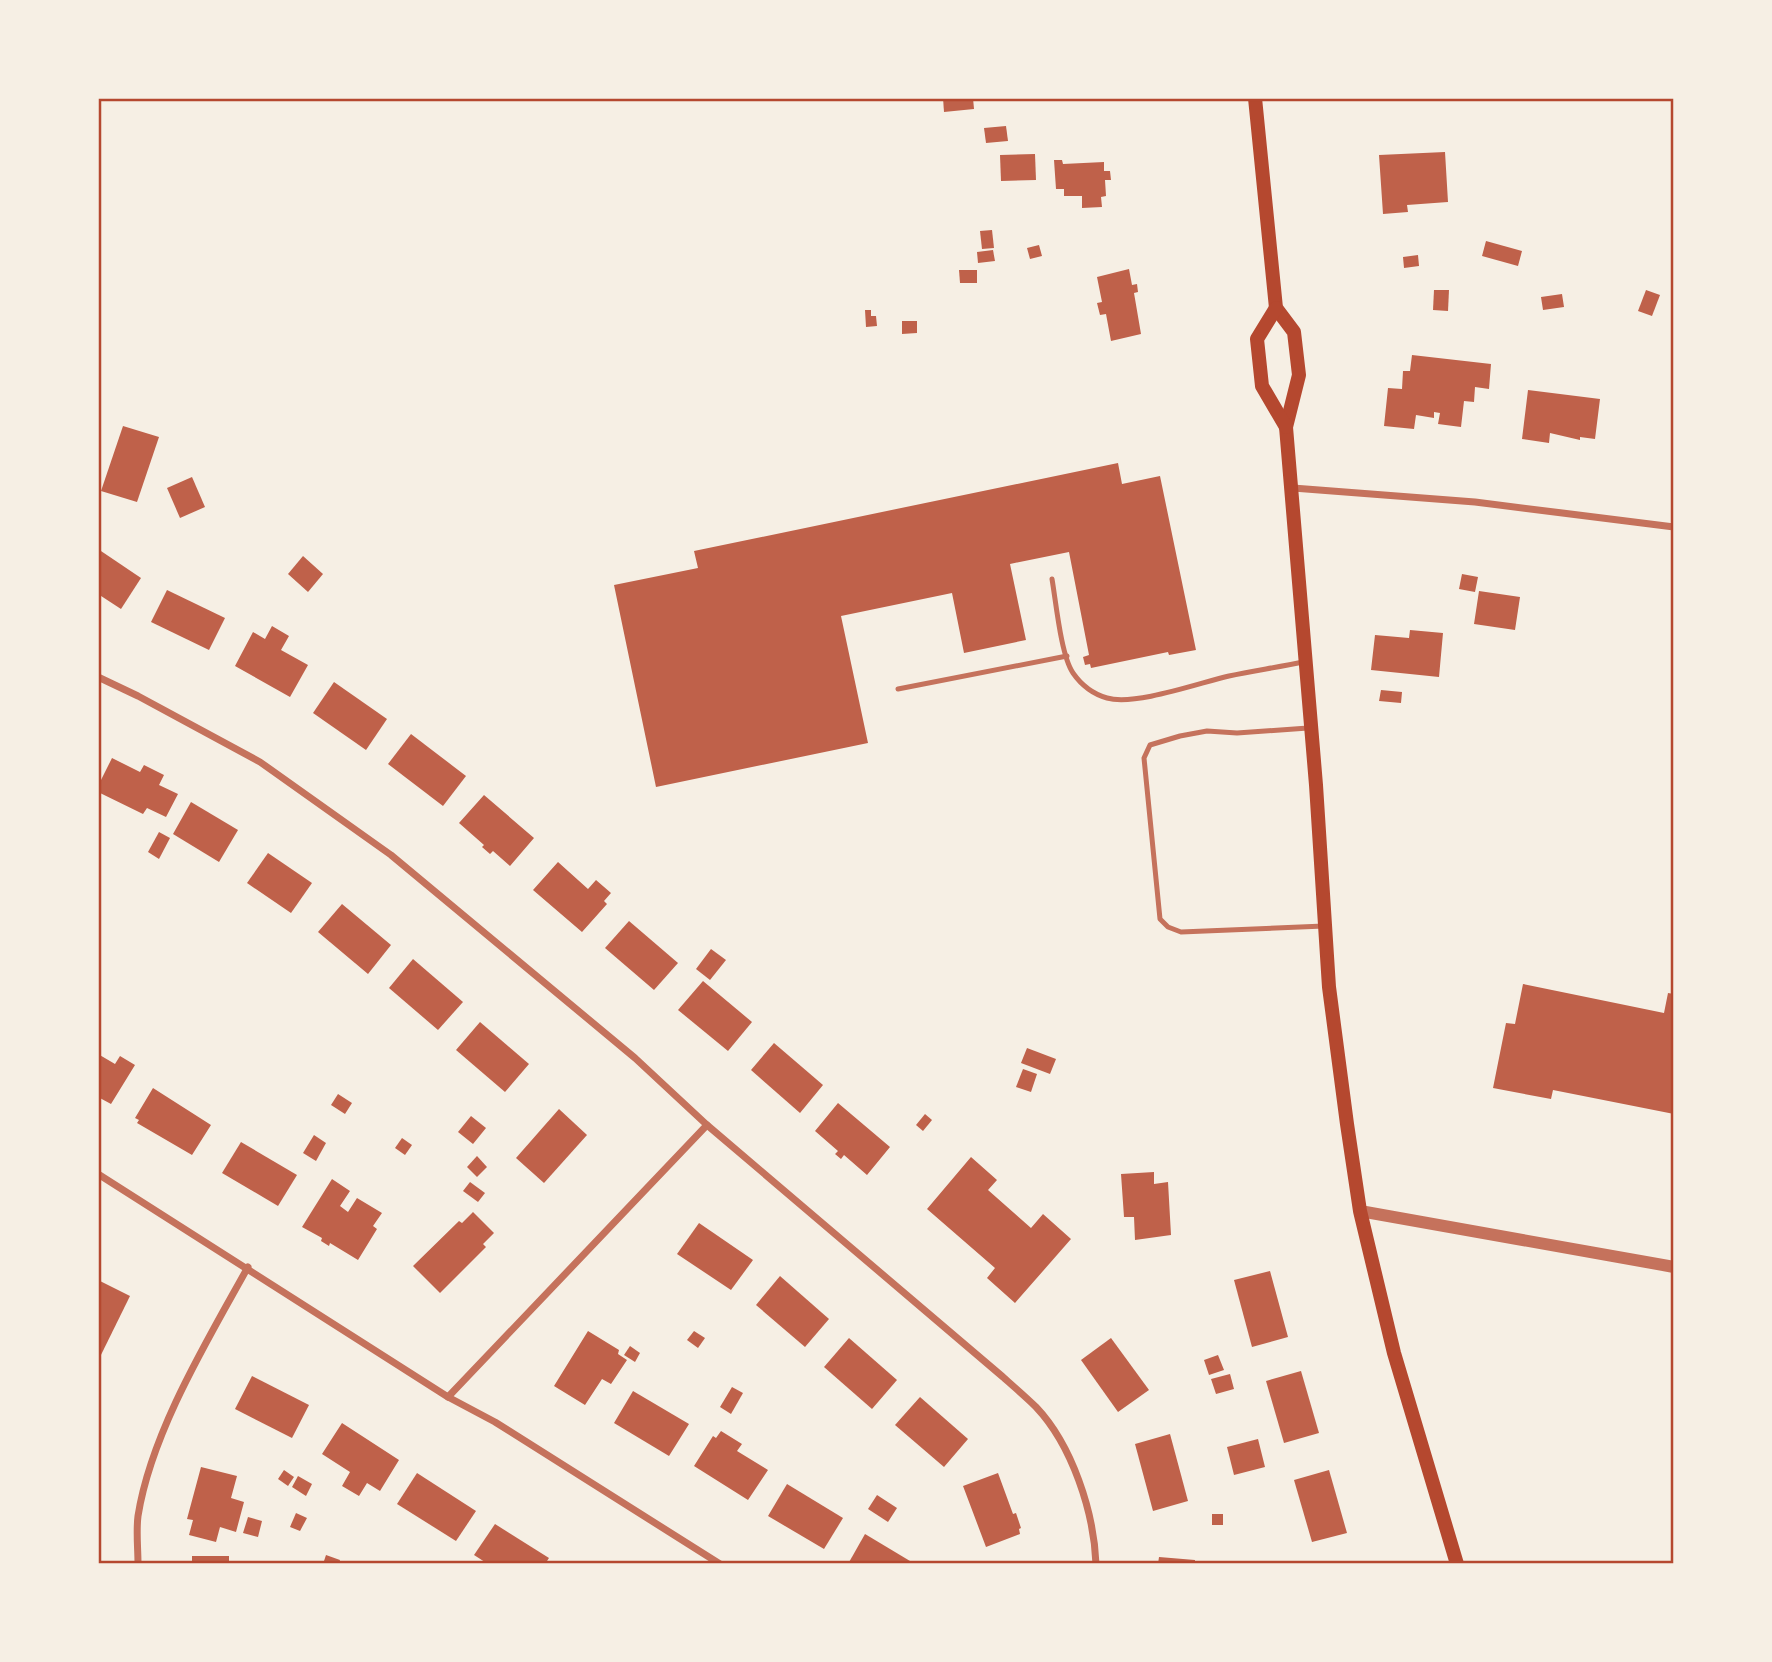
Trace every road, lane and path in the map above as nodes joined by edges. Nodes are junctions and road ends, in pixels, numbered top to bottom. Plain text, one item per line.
1 (1255, 98) edge
2 (1276, 308) junction
3 (1286, 427) junction
4 (1293, 488) junction
5 (1674, 527) edge
6 (1052, 579) dead end
7 (1067, 656) junction
8 (1306, 661) junction
9 (98, 677) edge
10 (898, 689) dead end
11 (1311, 727) junction
12 (1325, 926) junction
13 (708, 1125) junction
14 (98, 1174) edge
15 (1360, 1211) junction
16 (1674, 1267) edge
17 (248, 1268) junction
18 (448, 1397) junction
19 (138, 1564) edge
20 (720, 1564) edge
21 (1096, 1564) edge
22 (1457, 1564) edge

1 - 2 main road
2 - 3 main road
2 - 3 main road
3 - 4 main road
4 - 5 street
4 - 8 main road
6 - 7 lane
7 - 8 lane
7 - 10 lane
8 - 11 main road
9 - 13 street
11 - 12 main road
11 - 12 lane
12 - 15 main road
13 - 18 street
13 - 21 street
14 - 17 street
15 - 16 street
15 - 22 main road
17 - 18 street
17 - 19 street
18 - 20 street

